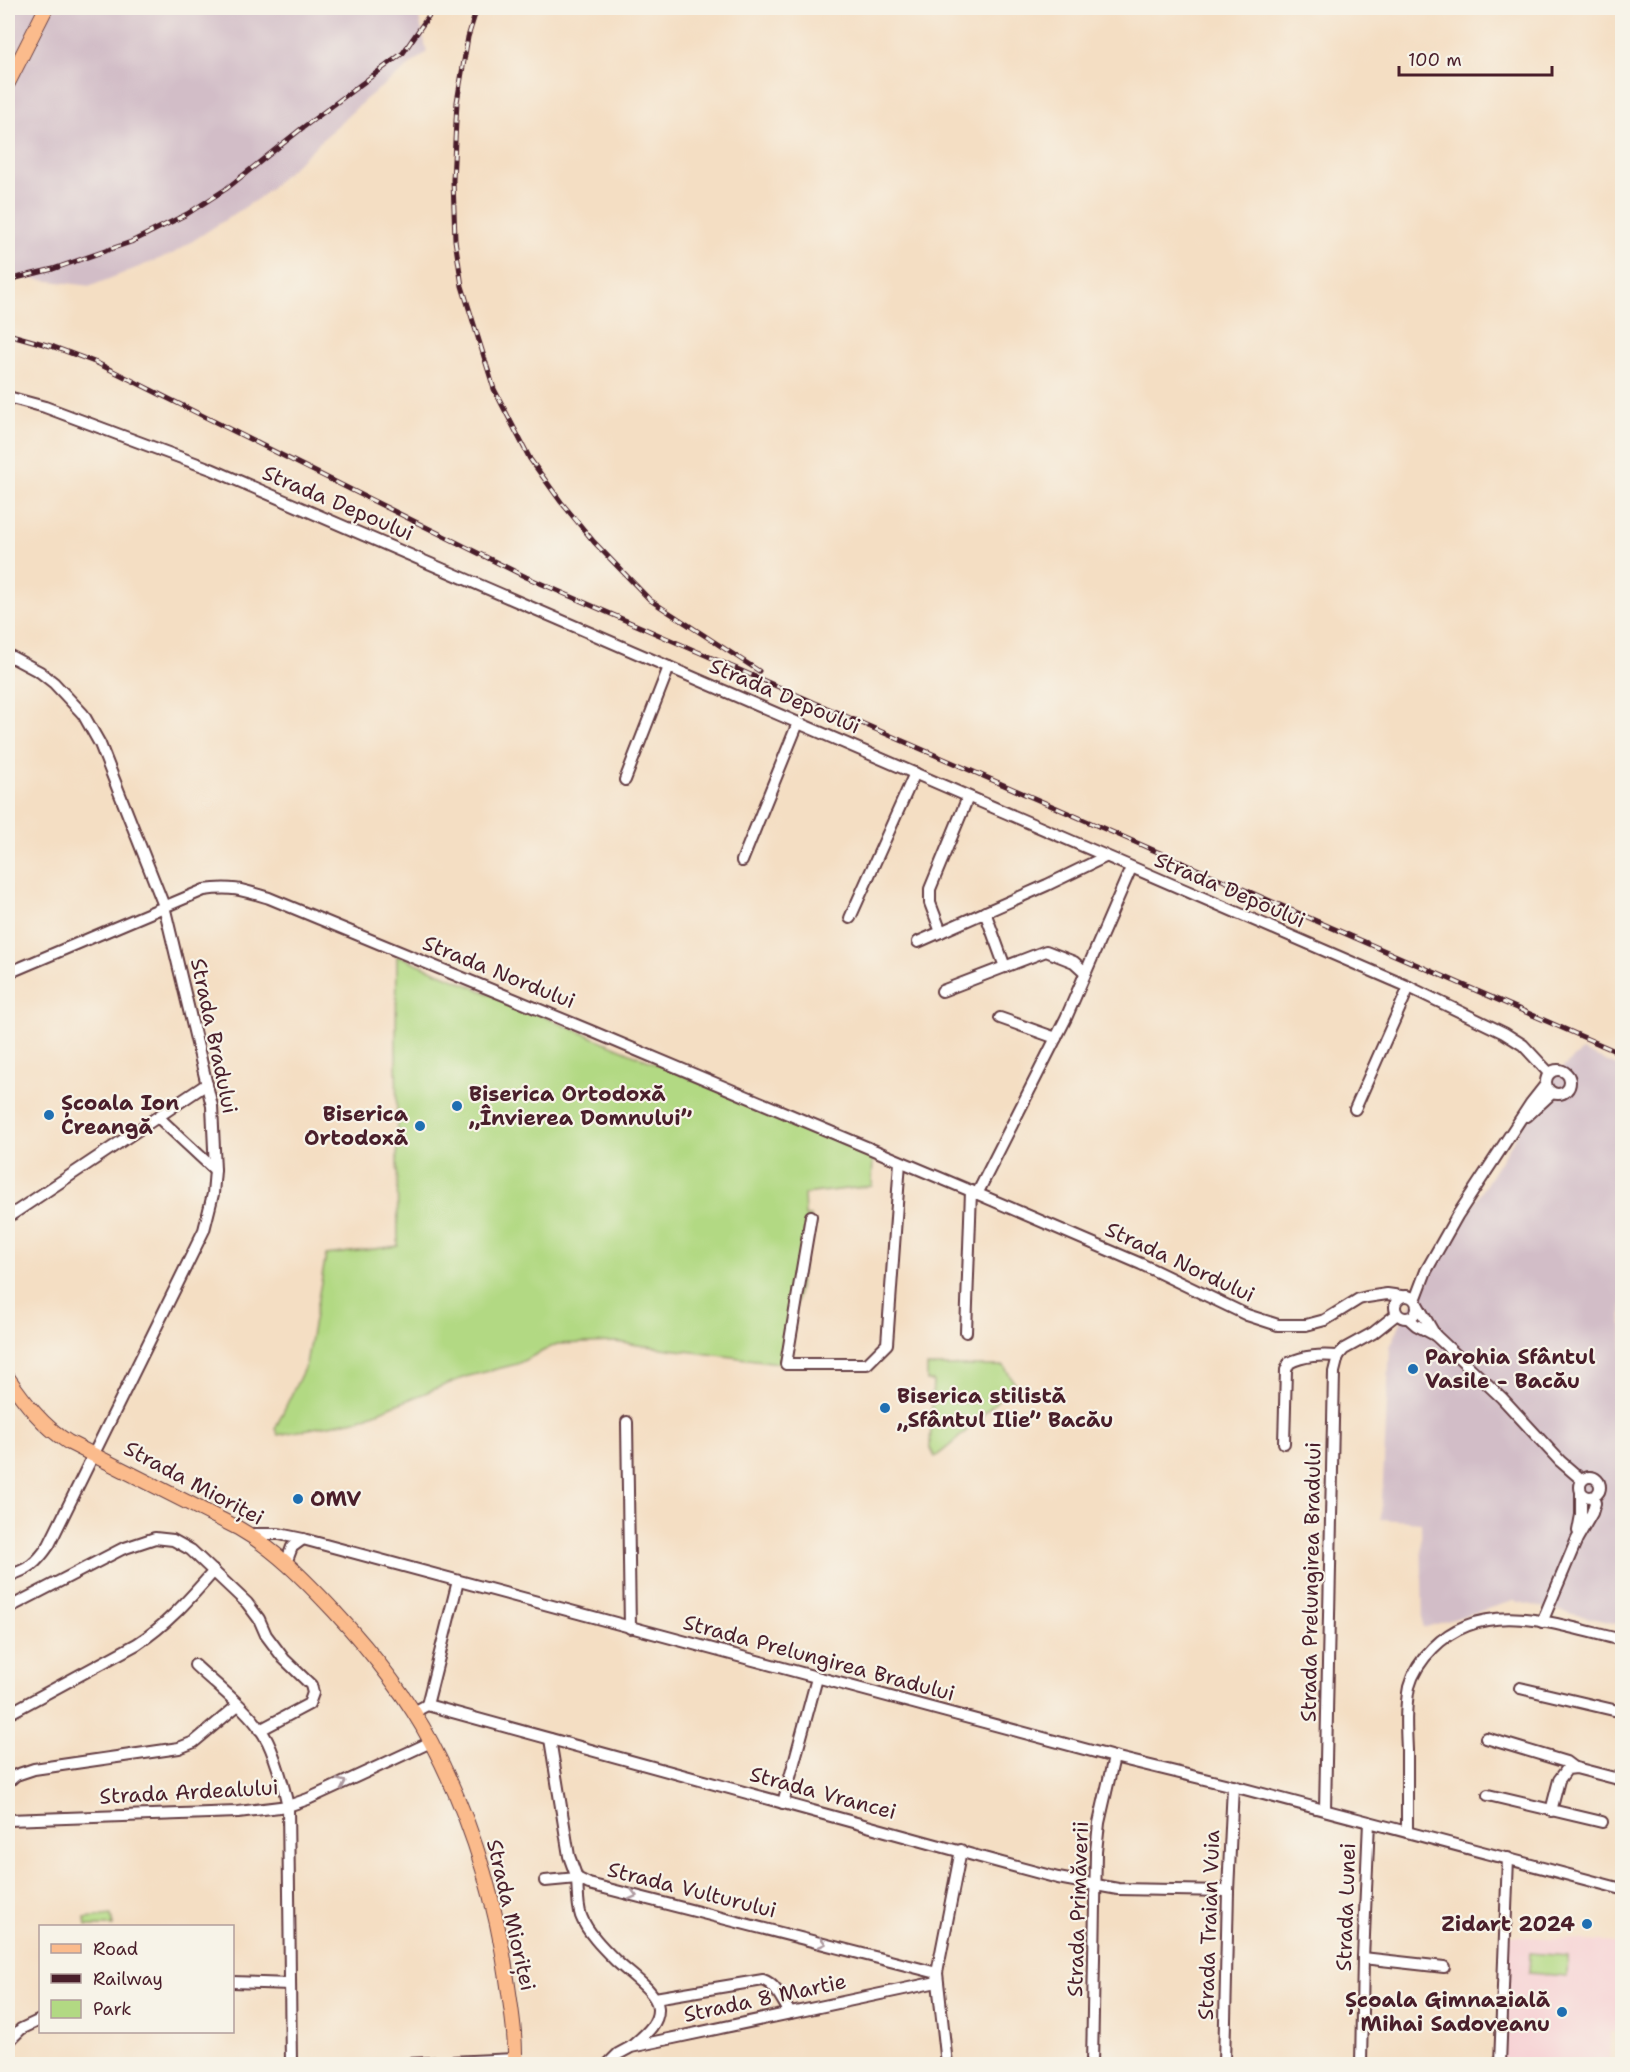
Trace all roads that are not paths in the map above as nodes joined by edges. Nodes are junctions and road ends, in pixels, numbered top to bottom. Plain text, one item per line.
1 (46, 8) edge
2 (8, 83) edge
3 (8, 397) edge
4 (8, 658) edge
5 (669, 667) junction
6 (798, 723) junction
7 (915, 773) junction
8 (625, 780) dead end
9 (968, 797) junction
10 (1105, 857) junction
11 (742, 861) dead end
12 (1131, 868) junction
13 (164, 906) junction
14 (985, 912) junction
15 (850, 918) dead end
16 (941, 932) junction
17 (918, 942) dead end
18 (1005, 967) junction
19 (1085, 972) junction
20 (8, 973) edge
21 (1409, 987) junction
22 (942, 991) dead end
23 (1000, 1018) dead end
24 (1056, 1038) junction
25 (207, 1084) junction
26 (1355, 1109) dead end
27 (158, 1117) junction
28 (900, 1162) junction
29 (215, 1170) junction
30 (974, 1192) junction
31 (811, 1216) dead end
32 (8, 1217) edge
33 (1406, 1304) junction
34 (966, 1332) dead end
35 (1435, 1335) junction
36 (1338, 1356) junction
37 (8, 1378) edge
38 (627, 1422) dead end
39 (1284, 1443) dead end
40 (93, 1455) junction
41 (1582, 1480) junction
42 (1581, 1493) junction
43 (1593, 1497) junction
44 (248, 1533) junction
45 (303, 1539) junction
46 (1576, 1539) junction
47 (286, 1563) junction
48 (214, 1571) junction
49 (8, 1576) edge
50 (458, 1581) junction
51 (8, 1608) edge
52 (1542, 1622) junction
53 (630, 1628) junction
54 (1623, 1640) edge
55 (195, 1665) dead end
56 (817, 1678) junction
57 (1520, 1688) dead end
58 (427, 1705) junction
59 (238, 1706) junction
60 (414, 1712) junction
61 (1623, 1712) edge
62 (8, 1714) edge
63 (260, 1730) junction
64 (1486, 1738) dead end
65 (550, 1739) junction
66 (431, 1742) junction
67 (1113, 1757) junction
68 (1574, 1768) junction
69 (1623, 1780) edge
70 (8, 1782) edge
71 (1233, 1786) junction
72 (1488, 1795) dead end
73 (783, 1803) junction
74 (288, 1806) junction
75 (1325, 1810) junction
76 (1551, 1811) junction
77 (8, 1820) edge
78 (1369, 1822) junction
79 (1602, 1822) dead end
80 (1407, 1832) junction
81 (961, 1850) junction
82 (1508, 1858) junction
83 (577, 1878) junction
84 (546, 1881) dead end
85 (1096, 1887) junction
86 (1623, 1888) edge
87 (1228, 1891) junction
88 (1363, 1958) junction
89 (1444, 1967) dead end
90 (937, 1977) junction
91 (237, 1982) edge
92 (290, 1984) junction
93 (655, 1998) junction
94 (790, 2013) junction
95 (39, 2020) edge
96 (8, 2042) edge
97 (631, 2047) junction
98 (515, 2062) edge
99 (291, 2064) edge
100 (407, 2064) edge
101 (608, 2064) edge
102 (947, 2064) edge
103 (1092, 2064) edge
104 (1224, 2064) edge
105 (1361, 2064) edge
106 (1500, 2064) edge

1 - 2 main road
3 - 5 street, Strada Depoului
4 - 13 street, Strada Bradului
5 - 6 street, Strada Depoului
5 - 8 street
6 - 7 street, Strada Depoului
6 - 11 street
7 - 9 street, Strada Depoului
7 - 15 street
9 - 10 street, Strada Depoului
9 - 16 street
10 - 12 street, Strada Depoului
10 - 14 street
12 - 19 street
12 - 21 street, Strada Depoului
13 - 20 street, Strada Nordului
13 - 25 street, Strada Bradului
13 - 28 street, Strada Nordului
14 - 16 street
14 - 18 street
16 - 17 street
18 - 19 street
18 - 22 street
19 - 24 street
21 - 26 street
21 - 33 street, Strada Depoului
23 - 24 street
24 - 30 street
25 - 27 street
25 - 29 street, Strada Bradului
27 - 29 street
27 - 32 street
28 - 30 street, Strada Nordului
28 - 31 street
29 - 40 street, Strada Bradului
30 - 33 street, Strada Nordului
30 - 34 street
33 - 35 street
33 - 35 street
33 - 36 street
35 - 41 street
36 - 39 street
36 - 75 street, Strada Prelungirea Bradului
37 - 40 main road, Strada Mioriței
38 - 53 street
40 - 44 main road, Strada Mioriței
40 - 49 street, Strada Bradului
41 - 42 street
41 - 43 street
42 - 43 street
42 - 46 street
43 - 46 street
44 - 45 street, Strada Prelungirea Bradului
44 - 47 main road, Strada Mioriței
45 - 47 street
45 - 50 street, Strada Prelungirea Bradului
46 - 52 street
47 - 60 main road, Strada Mioriței
48 - 51 street
48 - 62 street
48 - 63 street
50 - 53 street, Strada Prelungirea Bradului
50 - 58 street
52 - 54 street
52 - 80 street
53 - 56 street, Strada Prelungirea Bradului
55 - 59 street
56 - 67 street, Strada Prelungirea Bradului
56 - 73 street
57 - 61 street
58 - 60 street
58 - 65 street, Strada Vrancei
59 - 63 street
59 - 70 street
60 - 66 main road, Strada Mioriței
63 - 74 street
64 - 68 street
65 - 73 street, Strada Vrancei
65 - 83 street, Strada Vulturului
74 -> 66 street, Strada Ardealului
66 - 98 main road, Strada Mioriței
67 - 71 street, Strada Prelungirea Bradului
67 - 85 street, Strada Primăverii
68 - 69 street
68 - 76 street
71 - 75 street, Strada Prelungirea Bradului
71 - 87 street, Strada Traian Vuia
72 - 76 street
73 - 81 street, Strada Vrancei
74 - 77 street, Strada Ardealului
74 - 92 street
75 - 78 street, Strada Prelungirea Bradului
76 - 79 street
78 - 80 street, Strada Prelungirea Bradului
78 - 88 street, Strada Lunei
80 - 82 street, Strada Prelungirea Bradului
81 - 85 street, Strada Vrancei
81 - 90 street
82 - 86 street, Strada Prelungirea Bradului
82 - 106 street
83 - 84 street
83 -> 90 street, Strada Vulturului
83 - 93 street
85 - 87 street, Strada Vrancei
85 - 103 street, Strada Primăverii
87 - 104 street, Strada Traian Vuia
88 - 89 street
88 - 105 street, Strada Lunei
90 - 94 street, Strada 8 Martie
90 - 102 street
91 - 92 street
92 - 99 street
93 - 94 street
93 - 97 street
94 - 97 street, Strada 8 Martie
95 - 96 street
97 - 101 street, Strada 8 Martie
98 - 100 street

